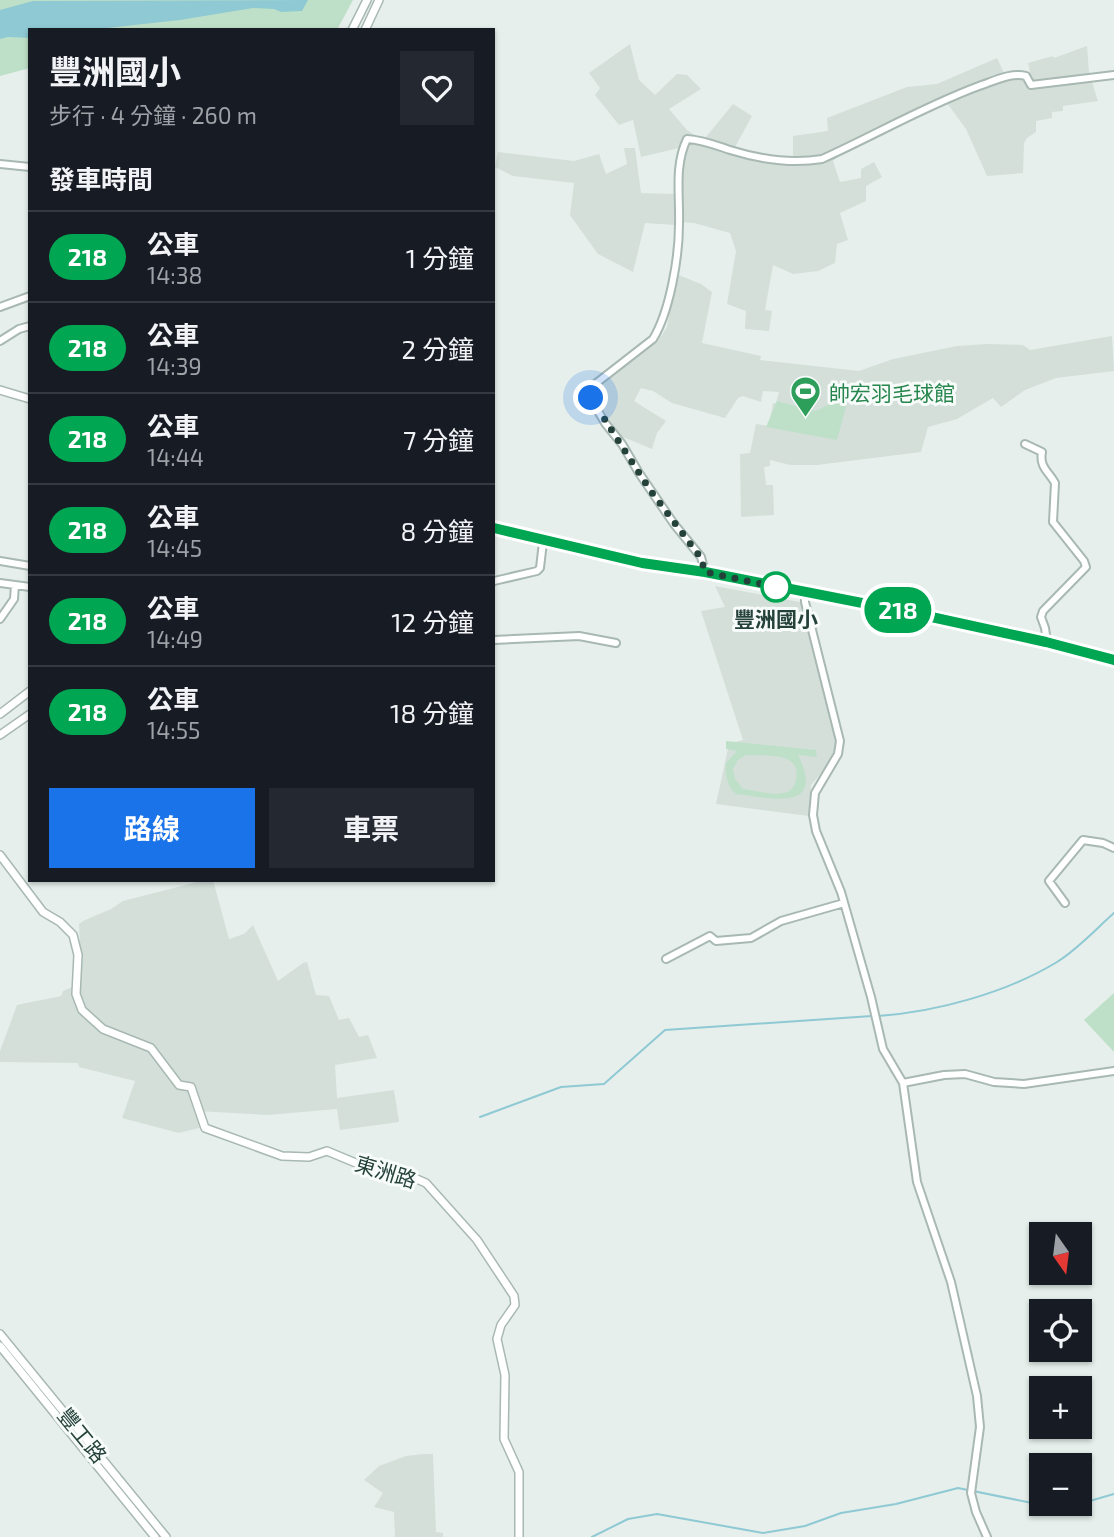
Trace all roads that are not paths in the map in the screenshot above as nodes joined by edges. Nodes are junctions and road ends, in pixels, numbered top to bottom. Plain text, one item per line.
1 (367, 0) edge
2 (379, 0) edge
3 (353, 28) edge
4 (366, 28) edge
5 (1114, 75) edge
6 (0, 164) edge
7 (28, 167) edge
8 (28, 297) edge
9 (0, 307) edge
10 (28, 327) edge
11 (0, 341) edge
12 (0, 390) edge
13 (28, 398) edge
14 (1025, 444) dead end
15 (495, 528) edge
16 (543, 542) junction
17 (0, 561) edge
18 (28, 566) edge
19 (705, 572) junction
20 (495, 581) edge
21 (0, 583) edge
22 (15, 585) junction
23 (28, 587) edge
24 (805, 592) junction
25 (0, 619) edge
26 (495, 640) edge
27 (1046, 642) junction
28 (616, 643) dead end
29 (1114, 660) edge
30 (28, 693) edge
31 (0, 714) edge
32 (28, 715) edge
33 (0, 735) edge
34 (1114, 848) edge
35 (0, 855) edge
36 (844, 903) junction
37 (1065, 903) dead end
38 (666, 959) dead end
39 (1114, 1071) edge
40 (904, 1083) junction
41 (0, 1334) edge
42 (0, 1346) edge
43 (155, 1537) edge
44 (166, 1537) edge
45 (519, 1537) edge
46 (987, 1537) edge

1 - 3 street
2 - 4 street
5 - 19 street
6 - 7 street
8 - 9 street
10 - 11 street
12 - 13 street
14 - 27 street
15 - 16 street
16 - 19 street
16 - 20 street
17 - 18 street
19 - 24 street
21 - 22 street
22 - 23 street
22 - 25 street
24 - 27 street
24 - 36 street
26 - 28 street
27 - 29 street
30 - 31 street
32 - 33 street
34 - 37 street
35 - 45 street, 東洲路
36 - 38 street
36 - 40 street
39 - 40 street
40 - 46 street
41 - 44 street, 豐工路
42 - 43 street, 豐工路

